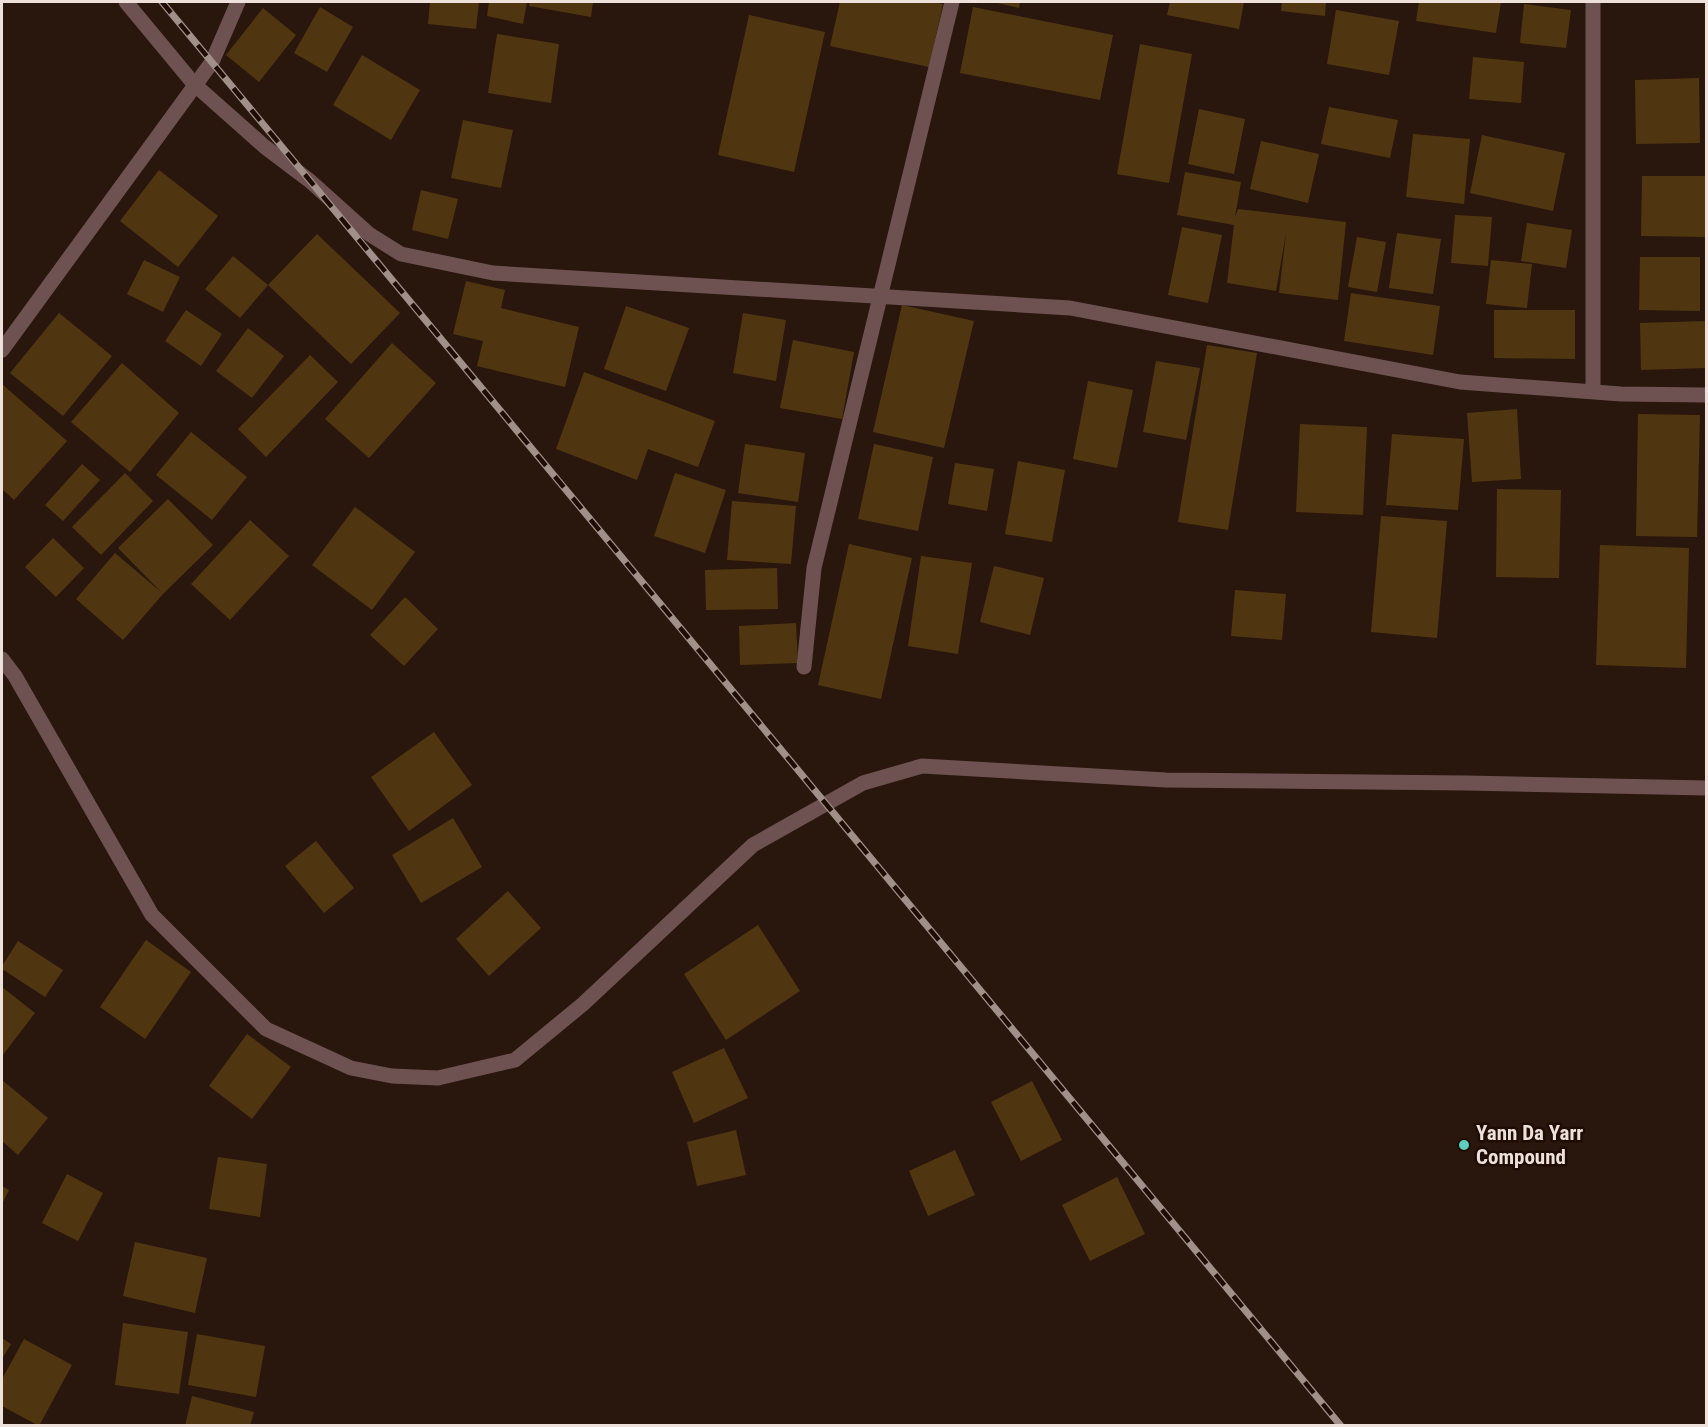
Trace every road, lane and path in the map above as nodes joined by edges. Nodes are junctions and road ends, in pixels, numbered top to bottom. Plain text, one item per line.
1 (126, 2) edge
2 (238, 2) edge
3 (952, 2) edge
4 (1593, 2) edge
5 (194, 84) junction
6 (880, 297) junction
7 (2, 350) edge
8 (1593, 391) junction
9 (1707, 395) edge
10 (2, 659) edge
11 (804, 667) dead end
12 (1707, 788) edge

1 - 5 street
2 - 5 street
3 - 6 street
4 - 8 street
5 - 6 street
5 - 7 street
6 - 8 street
6 - 11 street
8 - 9 street
10 - 12 street

